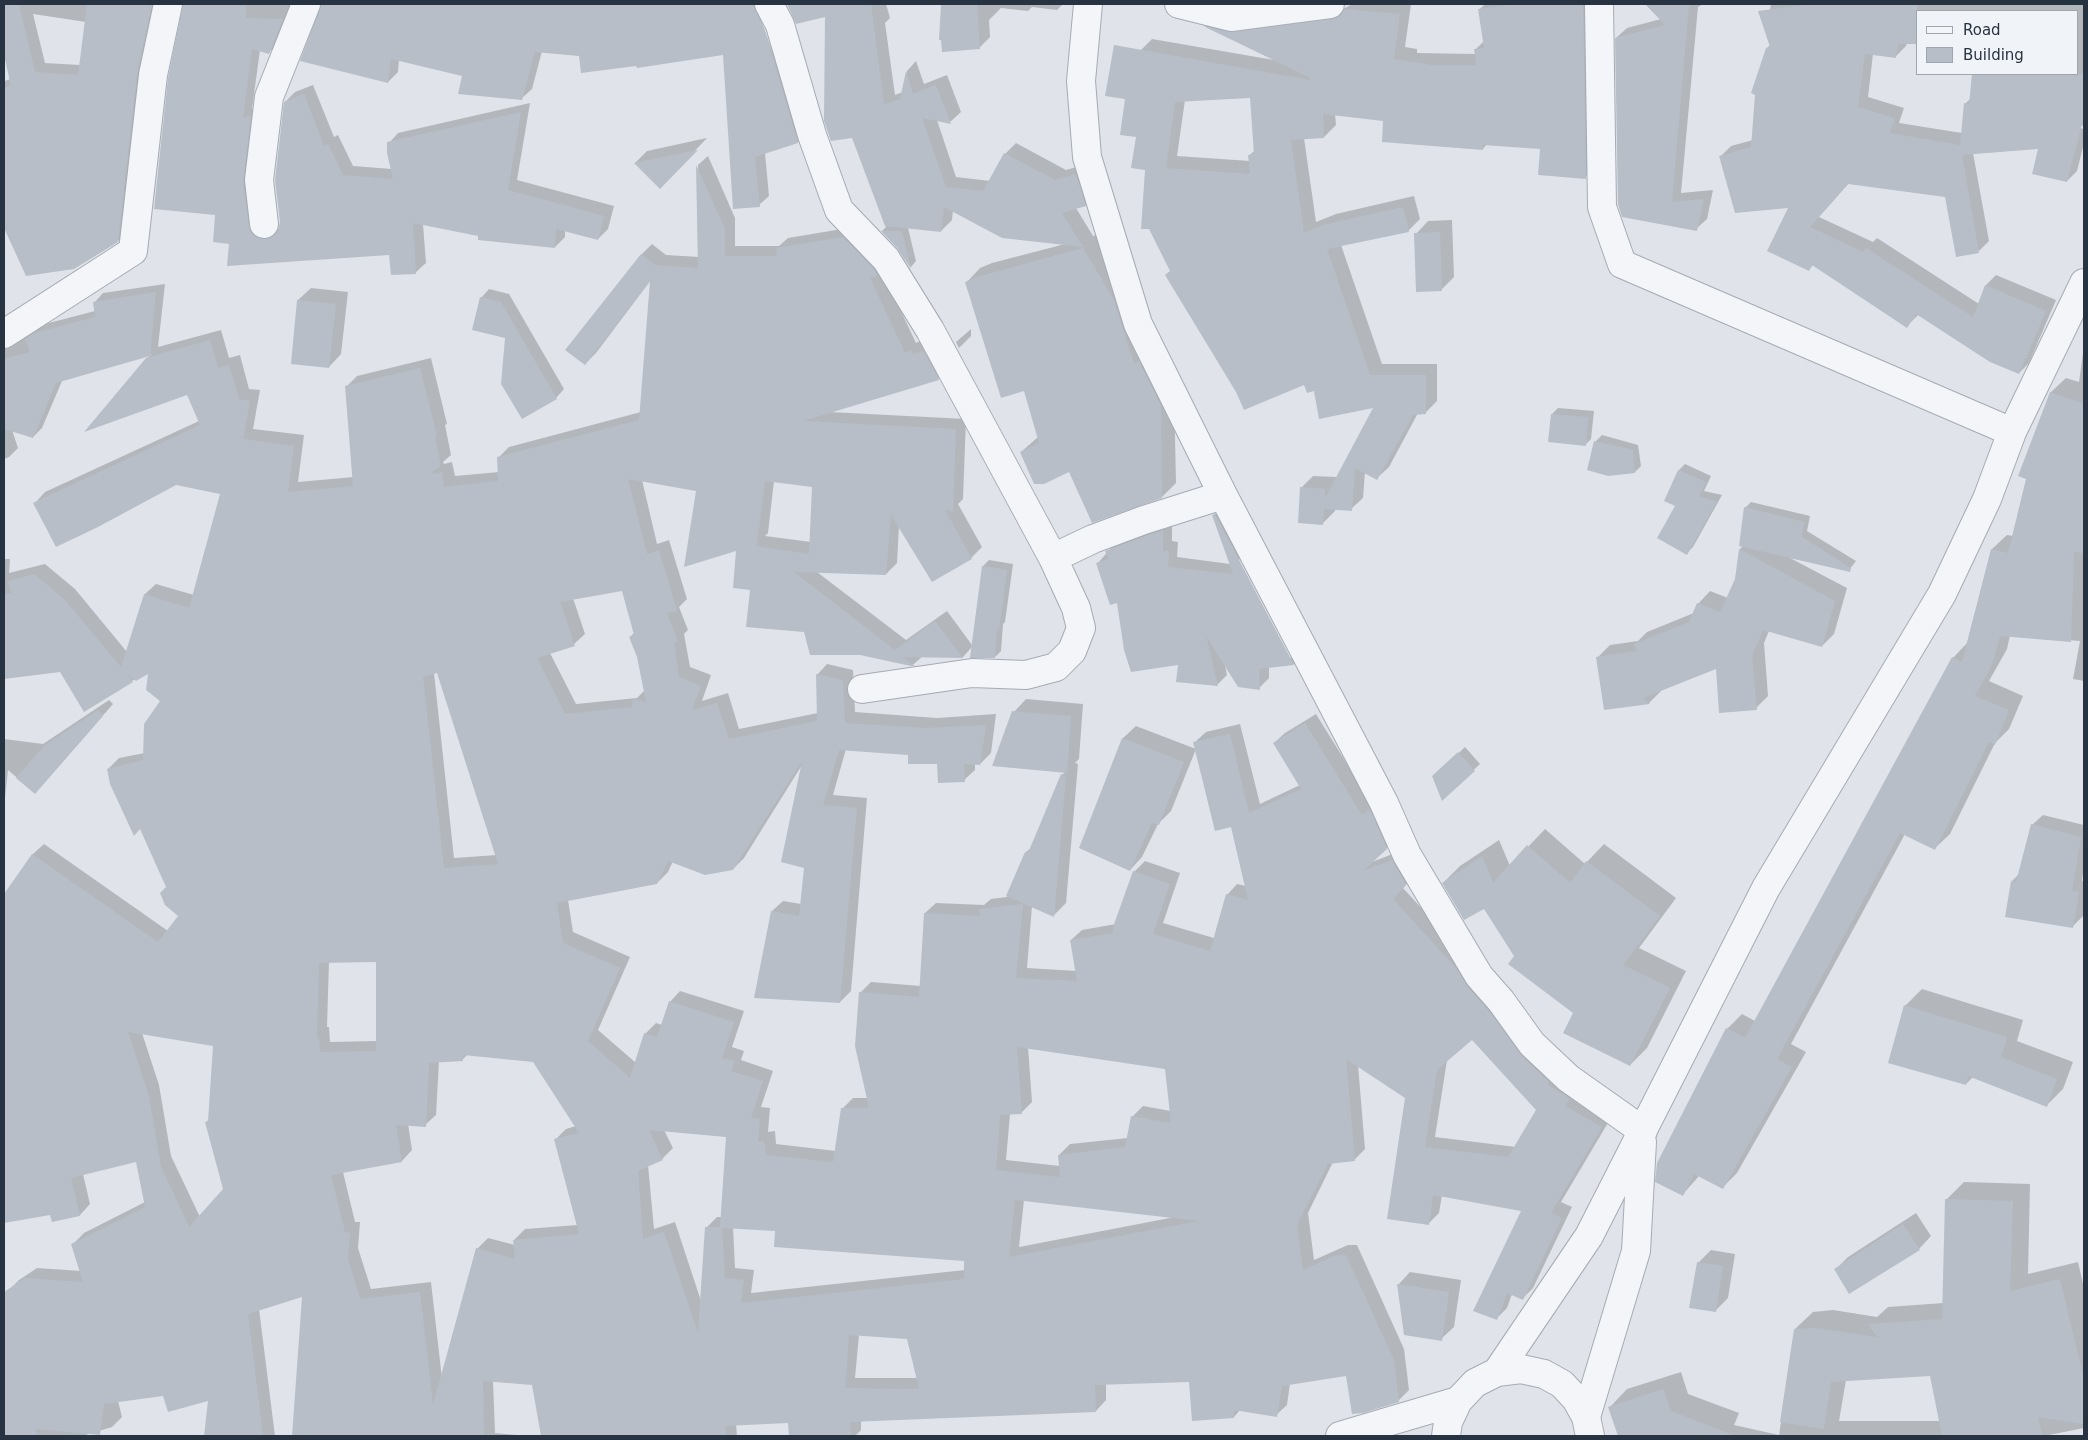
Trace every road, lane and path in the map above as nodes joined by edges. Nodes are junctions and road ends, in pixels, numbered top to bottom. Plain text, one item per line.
1 (168, 4) edge
2 (306, 4) edge
3 (769, 4) edge
4 (1088, 4) edge
5 (1179, 4) edge
6 (1330, 4) edge
7 (1599, 4) edge
8 (264, 224) dead end
9 (2084, 283) edge
10 (4, 334) edge
11 (2012, 432) junction
12 (1223, 495) junction
13 (1053, 558) junction
14 (862, 689) dead end
15 (1643, 1131) junction
16 (1497, 1372) junction
17 (1458, 1400) junction
18 (1588, 1426) edge
19 (1340, 1436) edge
20 (1446, 1436) edge

1 - 10 street
2 - 8 street
3 - 13 street
4 - 12 street
5 - 6 street
7 - 11 street
9 - 11 street
11 - 15 street
12 - 13 street
12 - 15 street
13 - 14 street
15 - 16 street
15 - 18 street
16 - 17 street
16 - 18 street
17 - 19 street
17 - 20 street

